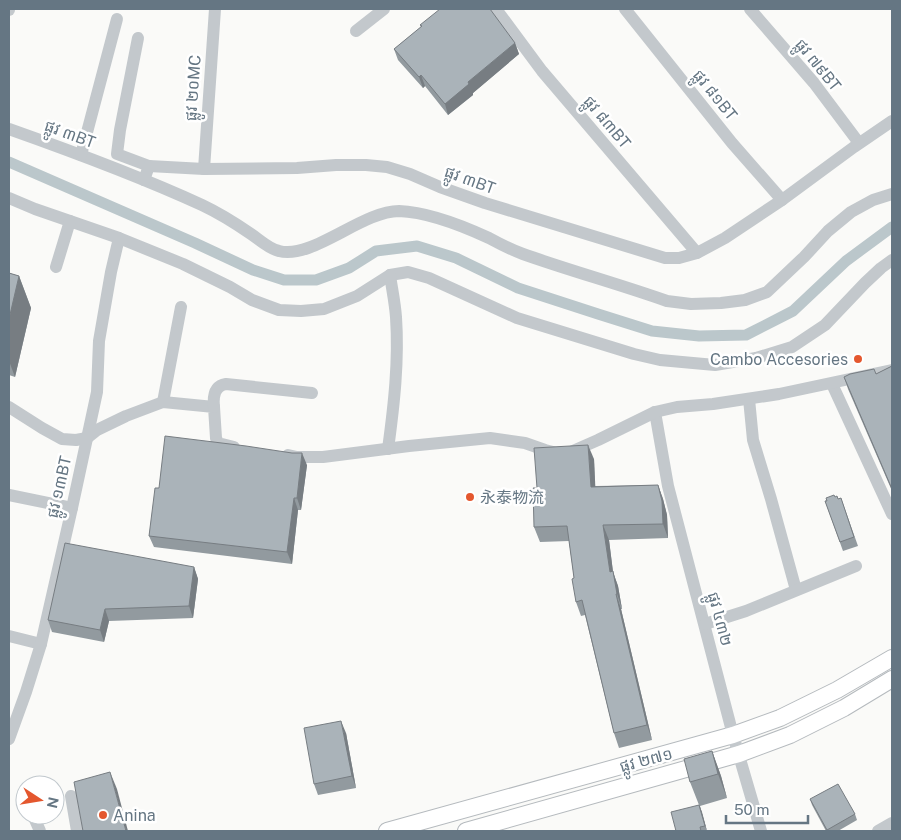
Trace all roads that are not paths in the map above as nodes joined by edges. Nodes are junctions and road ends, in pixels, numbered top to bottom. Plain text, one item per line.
1 (215, 9) edge
2 (384, 9) edge
3 (496, 9) edge
4 (625, 9) edge
5 (750, 9) edge
6 (117, 19) dead end
7 (356, 30) dead end
8 (138, 38) dead end
9 (892, 121) edge
10 (9, 129) edge
11 (859, 143) junction
12 (80, 155) junction
13 (149, 166) junction
14 (204, 169) junction
15 (144, 180) junction
16 (892, 194) edge
17 (9, 198) edge
18 (782, 200) junction
19 (70, 221) junction
20 (119, 238) junction
21 (697, 253) junction
22 (892, 260) edge
23 (56, 267) dead end
24 (390, 275) junction
25 (180, 307) dead end
26 (892, 370) edge
27 (832, 384) junction
28 (312, 393) dead end
29 (748, 400) junction
30 (163, 402) junction
31 (9, 407) edge
32 (214, 407) junction
33 (655, 412) junction
34 (87, 438) junction
35 (242, 448) edge
36 (388, 449) junction
37 (279, 454) edge
38 (9, 494) edge
39 (72, 508) junction
40 (892, 514) edge
41 (856, 566) dead end
42 (796, 590) junction
43 (704, 624) junction
44 (9, 636) edge
45 (40, 644) junction
46 (892, 658) edge
47 (892, 679) edge
48 (734, 735) junction
49 (9, 739) edge
50 (739, 754) junction
51 (71, 796) dead end
52 (892, 823) edge
53 (76, 831) edge
54 (387, 831) edge
55 (466, 831) edge
56 (761, 831) edge
57 (878, 831) edge

1 - 14 street, ផ្លូវ ២០MC
2 - 7 street
3 - 21 street, ផ្លូវ ៨៣BT
4 - 18 street, ផ្លូវ ៨១BT
5 - 11 street, ផ្លូវ ៧៩BT
6 - 12 street
8 - 13 street, ផ្លូវ ៣BT
9 - 11 street, ផ្លូវ ៣BT
10 - 12 street, ផ្លូវ ៣BT
11 - 18 street, ផ្លូវ ៣BT
12 - 15 street, ផ្លូវ ៣BT
13 - 14 street, ផ្លូវ ៣BT
13 - 15 street
14 - 21 street, ផ្លូវ ៣BT
15 - 16 street, ផ្លូវ ៣BT
17 - 19 street
18 - 21 street, ផ្លូវ ៣BT
19 - 20 street
19 - 23 street
20 - 24 street
20 - 34 street, ផ្លូវ ១៣BT
22 - 24 street
24 - 36 street
25 - 30 street
26 - 27 street
27 - 29 street
27 - 40 street
28 - 32 street
29 - 33 street
29 - 42 street
30 - 32 street
30 - 34 street
31 - 34 street
32 - 35 street
33 - 36 street
33 - 43 street, ផ្លូវ ៤៣២
34 - 39 street, ផ្លូវ ១៣BT
36 - 37 street
38 - 39 street
39 - 45 street, ផ្លូវ ១៣BT
41 - 42 street
42 - 43 street
43 - 48 street, ផ្លូវ ៤៣២
44 - 45 street
45 - 49 street, ផ្លូវ ១៣BT
46 - 48 main road, ផ្លូវ ២៧១
47 - 50 main road, ផ្លូវ ២៧១
48 - 50 street, ផ្លូវ ៤៣២
48 - 54 main road, ផ្លូវ ២៧១
50 - 55 main road, ផ្លូវ ២៧១
50 - 56 street, ផ្លូវ ៤៣២
51 - 53 street
52 - 57 street

